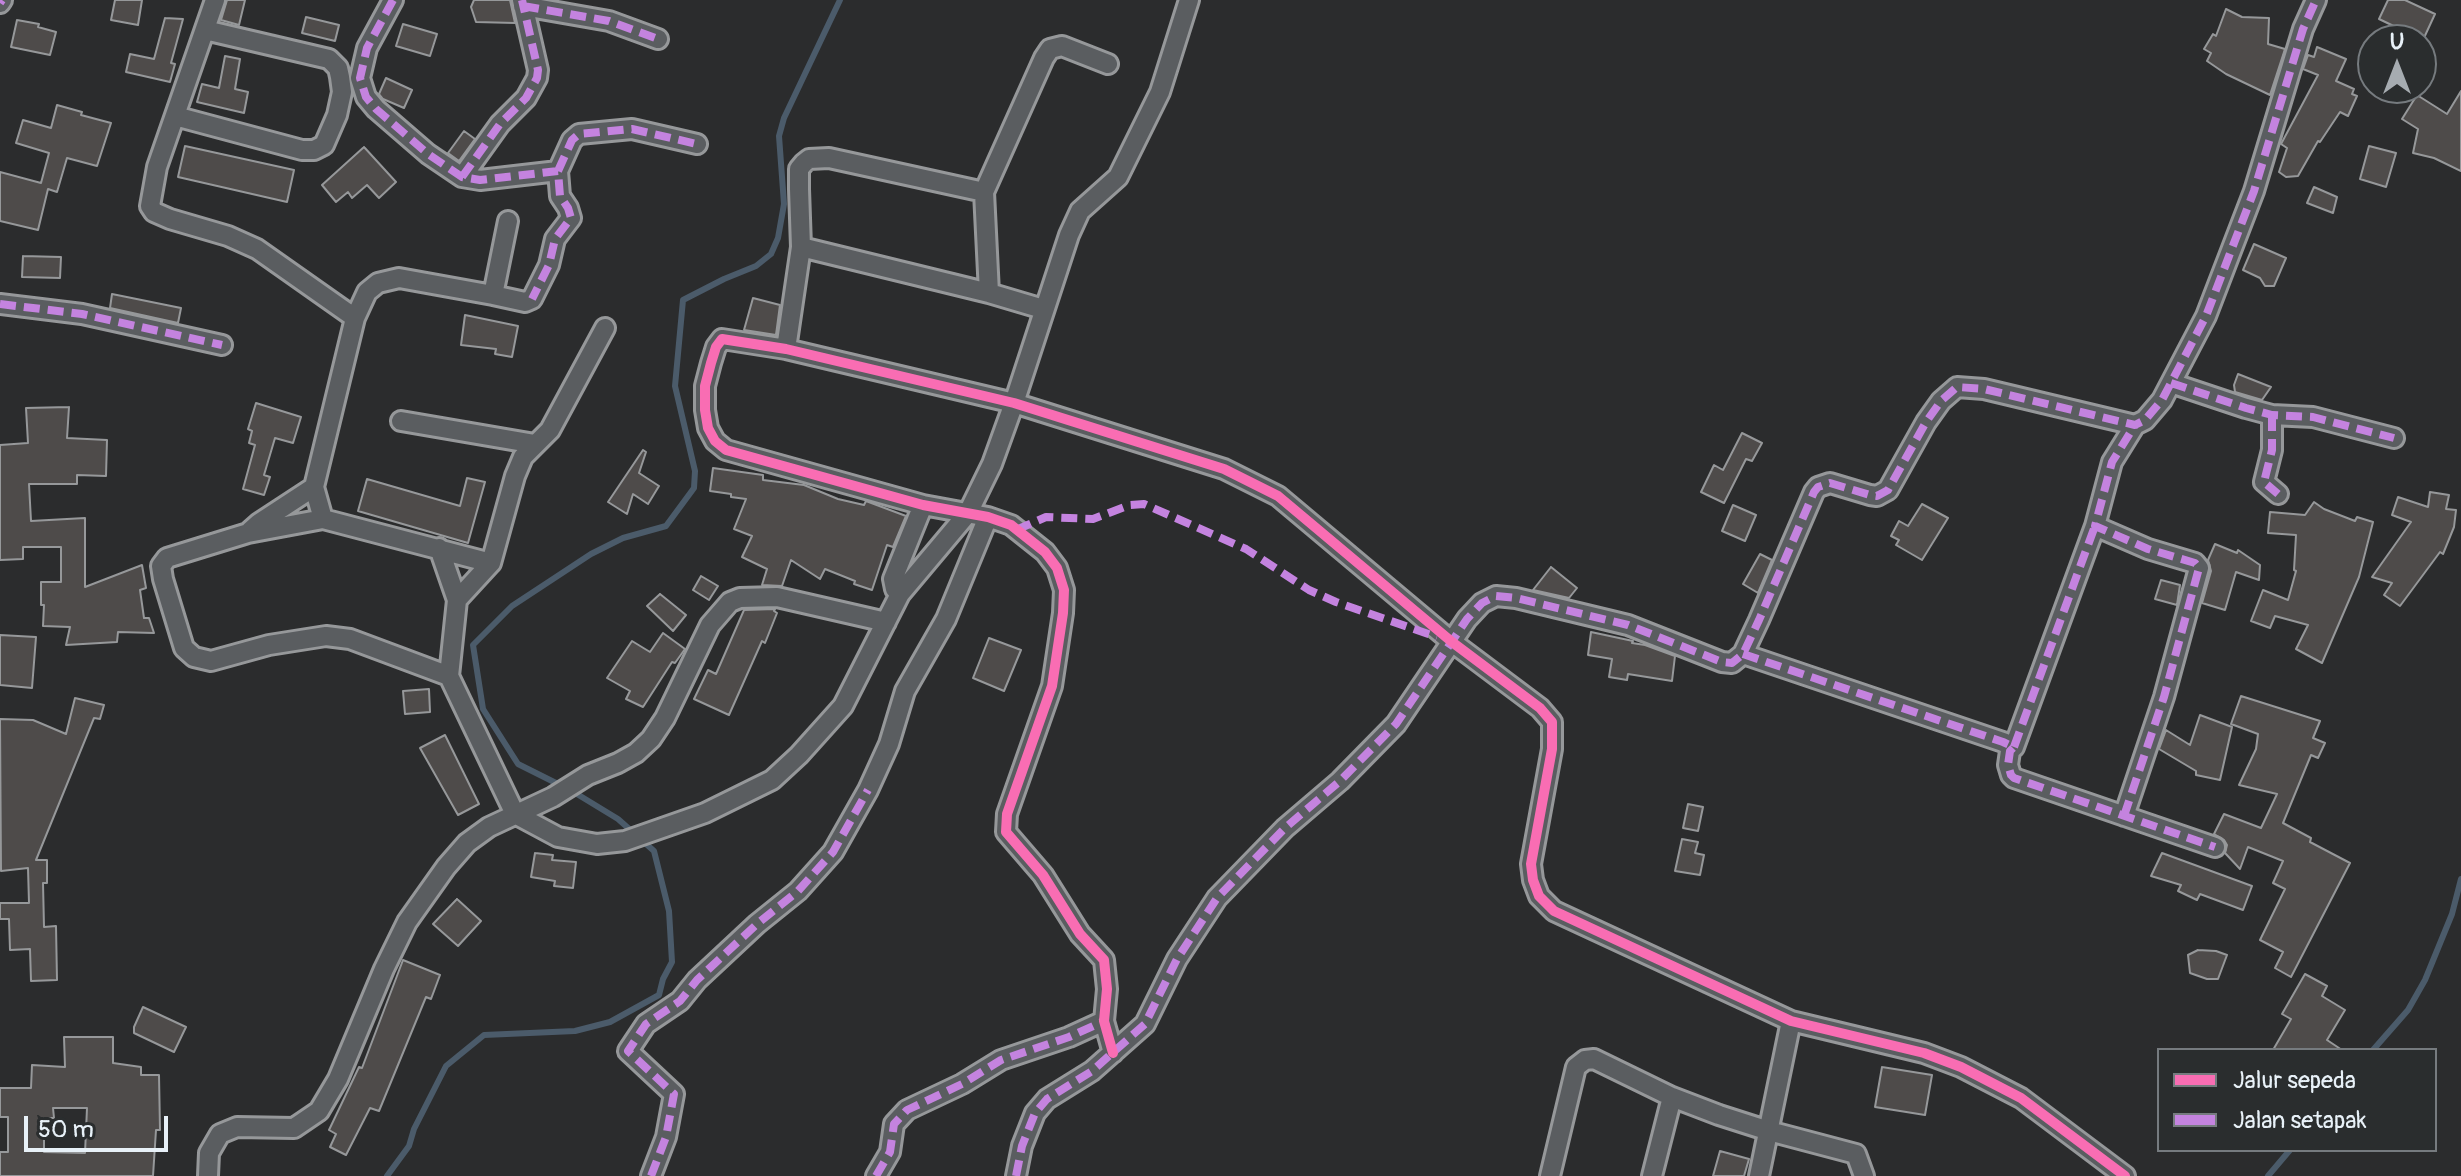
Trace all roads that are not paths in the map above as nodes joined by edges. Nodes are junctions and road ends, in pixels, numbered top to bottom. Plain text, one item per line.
1 (215, 0) edge
2 (393, 0) edge
3 (1189, 0) edge
4 (2316, 0) edge
5 (523, 3) edge
6 (205, 30) junction
7 (658, 39) dead end
8 (1108, 64) dead end
9 (175, 116) junction
10 (697, 144) dead end
11 (558, 171) junction
12 (462, 177) junction
13 (984, 192) junction
14 (508, 221) dead end
15 (801, 247) junction
16 (989, 293) junction
17 (493, 295) junction
18 (0, 304) edge
19 (1043, 309) junction
20 (355, 318) junction
21 (605, 328) dead end
22 (222, 345) dead end
23 (786, 349) junction
24 (2171, 383) junction
25 (1014, 403) junction
26 (2272, 415) junction
27 (401, 421) dead end
28 (2135, 425) junction
29 (2394, 438) dead end
30 (535, 444) junction
31 (314, 487) junction
32 (2278, 494) dead end
33 (923, 505) junction
34 (968, 513) junction
35 (988, 517) junction
36 (323, 519) junction
37 (2095, 526) junction
38 (248, 533) junction
39 (439, 548) junction
40 (491, 563) junction
41 (900, 594) junction
42 (457, 600) junction
43 (886, 622) junction
44 (1452, 642) junction
45 (1743, 654) junction
46 (449, 676) junction
47 (2014, 747) junction
48 (515, 814) junction
49 (2124, 816) junction
50 (2215, 847) dead end
51 (1104, 1021) junction
52 (1791, 1021) junction
53 (1113, 1053) junction
54 (1672, 1097) junction
55 (1769, 1131) junction
56 (208, 1176) edge
57 (651, 1176) edge
58 (876, 1176) edge
59 (1016, 1176) edge
60 (1550, 1176) edge
61 (1652, 1176) edge
62 (1759, 1176) edge
63 (1864, 1176) edge
64 (2125, 1176) edge

1 - 6 street
2 - 12 street
3 - 19 street
4 - 24 street
5 - 7 street
5 - 12 street
6 - 9 street
6 - 9 street
8 - 13 street
9 - 20 street
10 - 11 street
11 - 12 street
11 - 17 street
13 - 15 street
13 - 16 street
14 - 17 street
15 - 16 street
15 - 23 street
16 - 19 street
17 - 20 street
18 - 22 street
19 - 25 street
20 - 31 street
21 - 30 street
23 - 25 street
23 - 33 street
24 - 26 street
24 - 28 street
25 - 34 street
25 - 44 street
26 - 29 street
26 - 32 street
27 - 30 street
28 - 37 street
28 - 45 street
30 - 40 street
31 - 36 street
31 - 38 street
33 - 34 street
33 - 41 street
34 - 35 street
34 - 41 street
35 - 51 street
35 - 57 street
36 - 38 street
36 - 39 street
37 - 47 street
37 - 49 street
38 - 46 street
39 - 40 street
39 - 42 street
40 - 42 street
41 - 43 street
42 - 46 street
43 - 48 street
43 - 48 street
44 - 45 street
44 - 52 street
44 - 53 street
45 - 47 street
46 - 48 street
47 - 49 street
48 - 56 street
49 - 50 street
51 - 53 street
51 - 58 street
52 - 55 street
52 - 64 street
53 - 59 street
54 - 55 street
54 - 60 street
54 - 61 street
55 - 62 street
55 - 63 street

